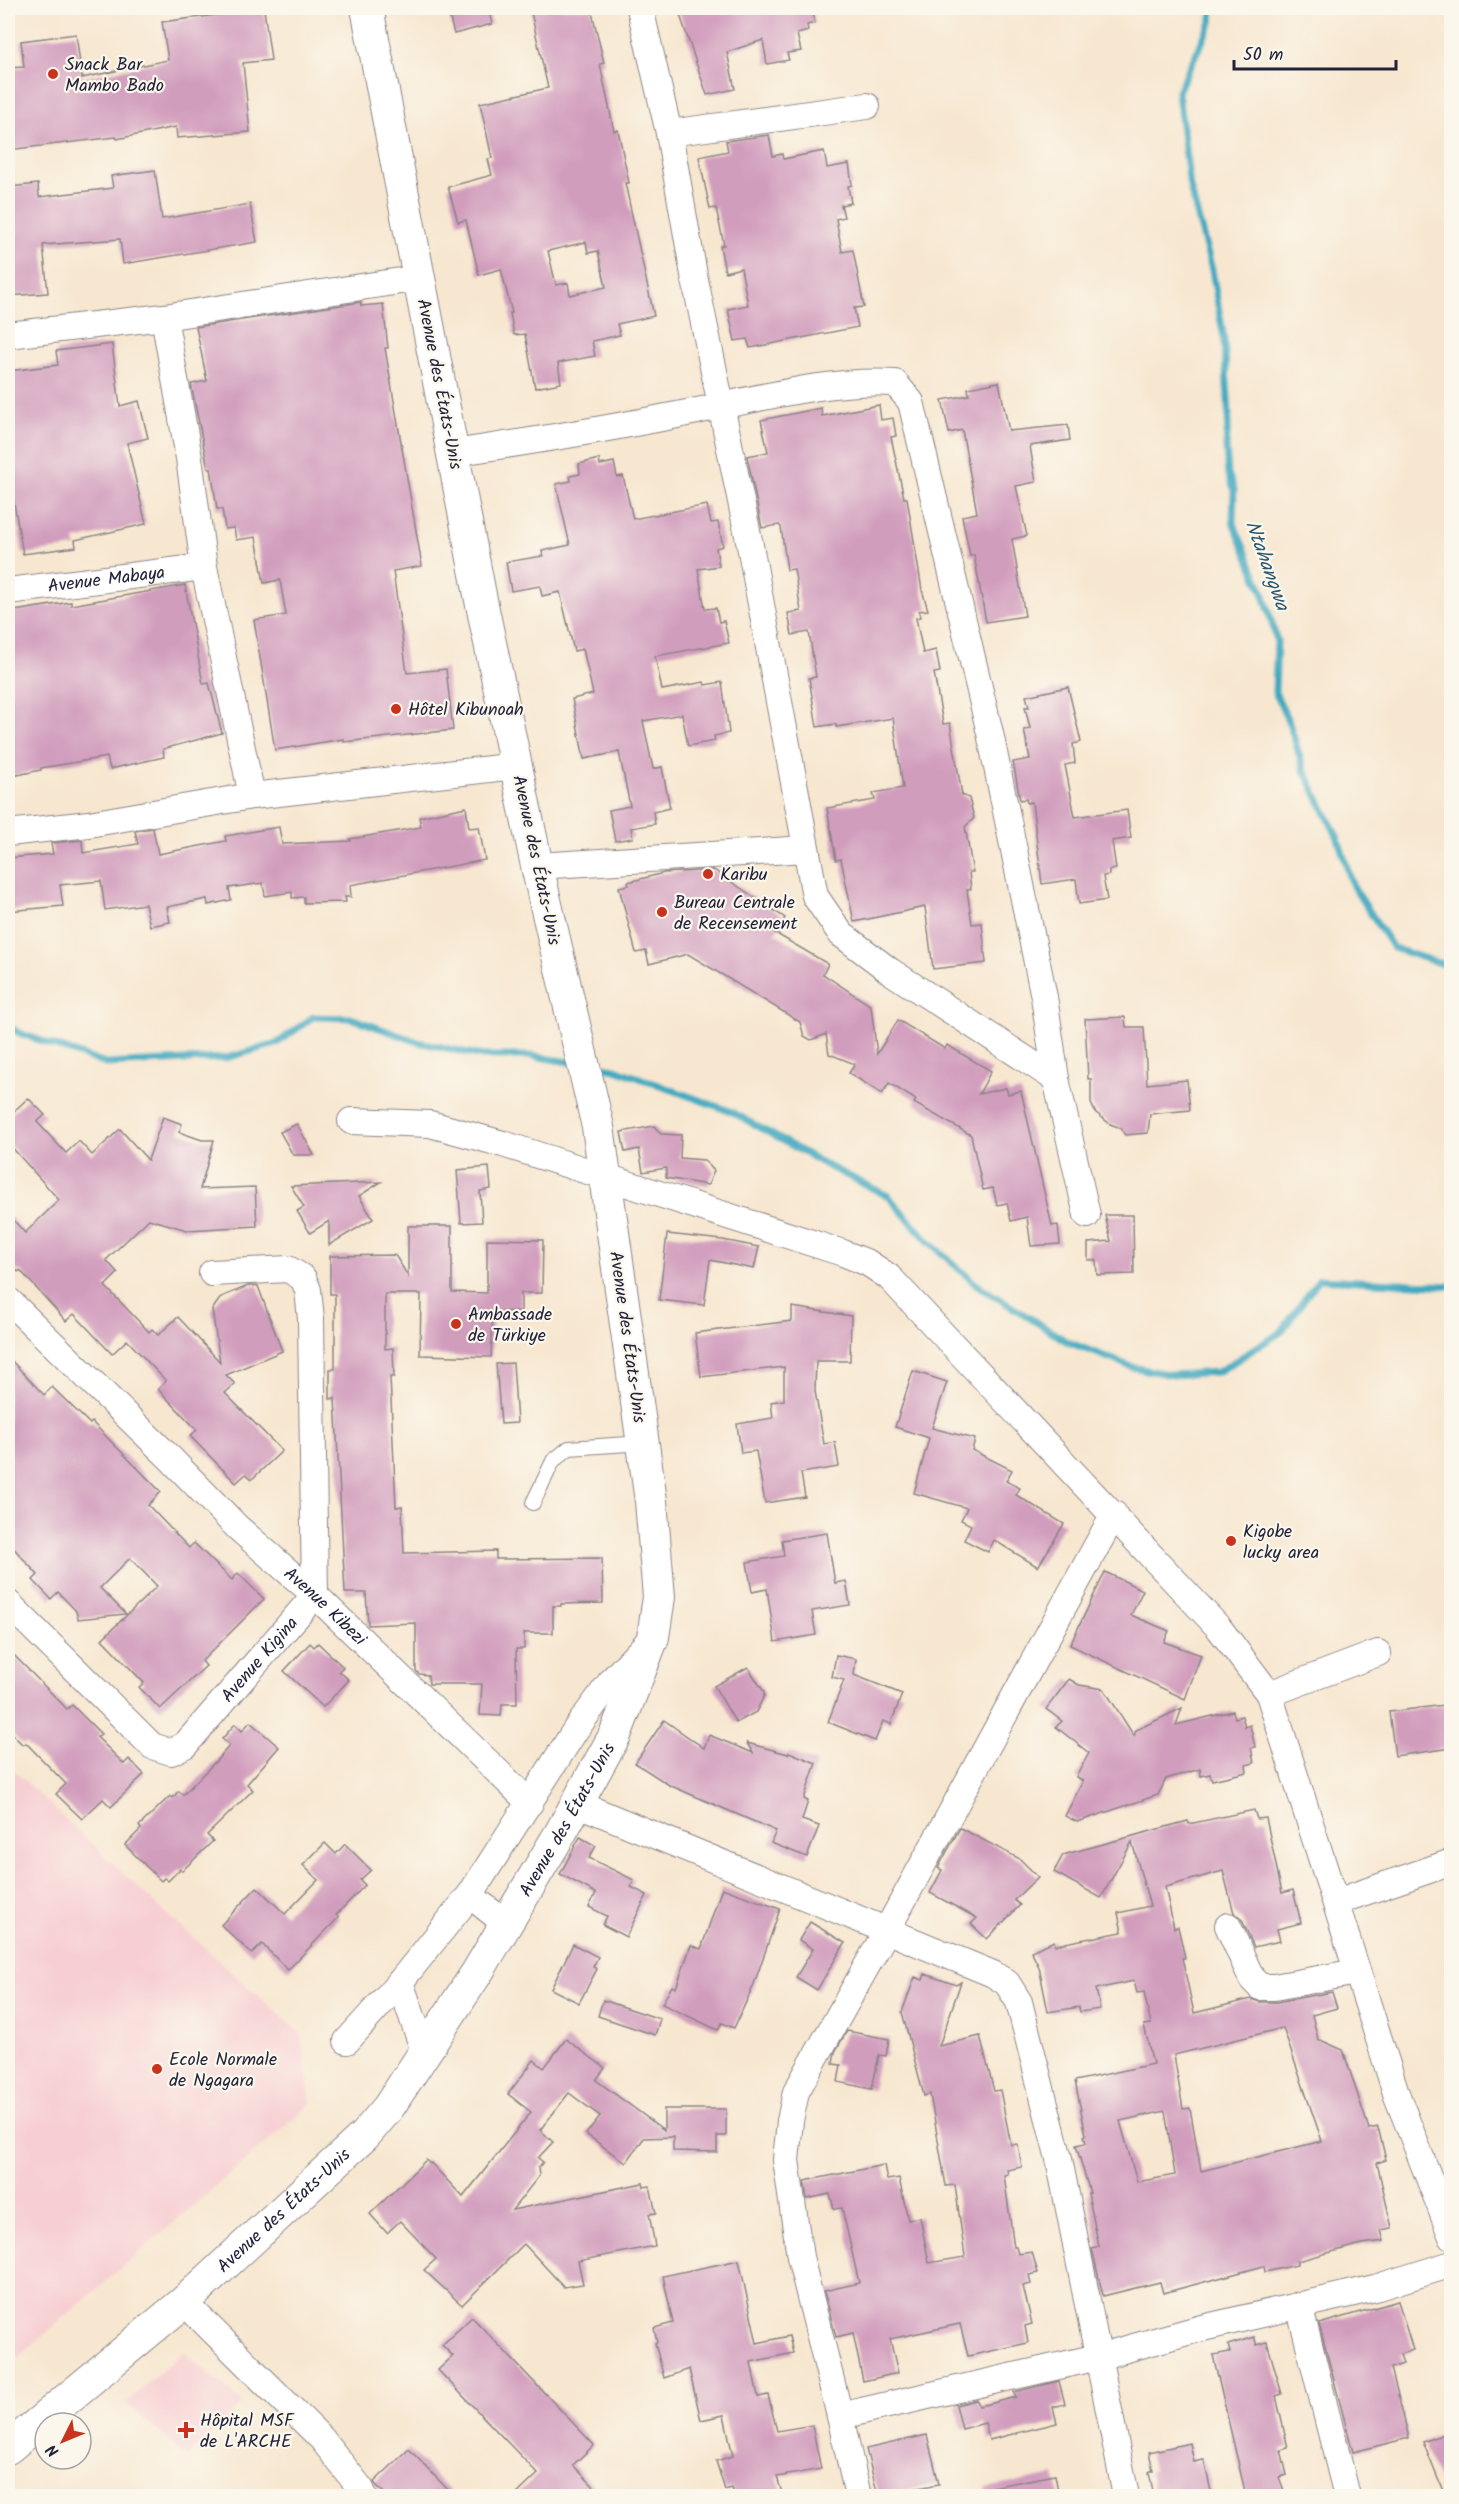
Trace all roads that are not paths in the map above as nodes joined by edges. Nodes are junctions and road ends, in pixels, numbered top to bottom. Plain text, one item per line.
1 (367, 8) edge
2 (640, 8) edge
3 (867, 105) dead end
4 (669, 133) junction
5 (420, 278) junction
6 (165, 317) junction
7 (8, 335) edge
8 (721, 406) junction
9 (453, 453) junction
10 (204, 567) junction
11 (8, 591) edge
12 (517, 766) junction
13 (252, 796) junction
14 (8, 833) edge
15 (805, 849) junction
16 (537, 866) junction
17 (1056, 1079) junction
18 (351, 1121) dead end
19 (606, 1178) junction
20 (1087, 1215) dead end
21 (213, 1273) dead end
22 (8, 1300) edge
23 (643, 1443) junction
24 (534, 1503) dead end
25 (1114, 1514) junction
26 (315, 1595) junction
27 (8, 1603) edge
28 (653, 1637) junction
29 (1378, 1653) dead end
30 (1269, 1694) junction
31 (530, 1803) junction
32 (576, 1803) junction
33 (1452, 1862) edge
34 (470, 1895) junction
35 (1336, 1902) junction
36 (506, 1924) junction
37 (1228, 1926) dead end
38 (887, 1930) junction
39 (1357, 1972) junction
40 (400, 1982) junction
41 (347, 2041) dead end
42 (425, 2054) junction
43 (1452, 2237) edge
44 (1452, 2264) edge
45 (184, 2302) junction
46 (1299, 2305) junction
47 (1098, 2358) junction
48 (840, 2416) junction
49 (8, 2448) edge
50 (364, 2496) edge
51 (858, 2496) edge
52 (1126, 2496) edge
53 (1347, 2496) edge

1 - 5 street, Avenue des États-Unis
2 - 4 street
3 - 4 street
4 - 8 street
5 - 6 street
5 - 9 street, Avenue des États-Unis
6 - 7 street
6 - 10 street
8 - 9 street
8 - 15 street
8 - 17 street
9 - 12 street, Avenue des États-Unis
10 - 11 street, Avenue Mabaya
10 - 13 street
12 - 13 street
12 - 16 street, Avenue des États-Unis
13 - 14 street
15 - 16 street
15 - 17 street
16 - 19 street, Avenue des États-Unis
17 - 20 street
18 - 19 street
19 - 23 street, Avenue des États-Unis
19 - 25 street
21 - 26 street
22 - 26 street, Avenue Kibezi
23 - 24 lane
23 - 28 street, Avenue des États-Unis
25 - 30 street
25 - 38 street
26 - 27 street, Avenue Kigina
26 - 31 street, Avenue Kibezi
28 - 31 street
28 - 32 street, Avenue des États-Unis
29 - 30 street
30 - 35 street
31 - 34 street
32 - 36 street, Avenue des États-Unis
32 - 38 street
33 - 35 street
34 - 36 street
34 - 40 street
35 - 39 street
36 - 42 street, Avenue des États-Unis
37 - 39 street
38 - 47 street
38 - 48 street
39 - 43 street
40 - 41 street
40 - 42 street
42 - 45 street, Avenue des États-Unis
44 - 46 street
45 - 49 street, Avenue des États-Unis
45 - 50 street
46 - 47 street
46 - 53 street
47 - 48 street
47 - 52 street
48 - 51 street

